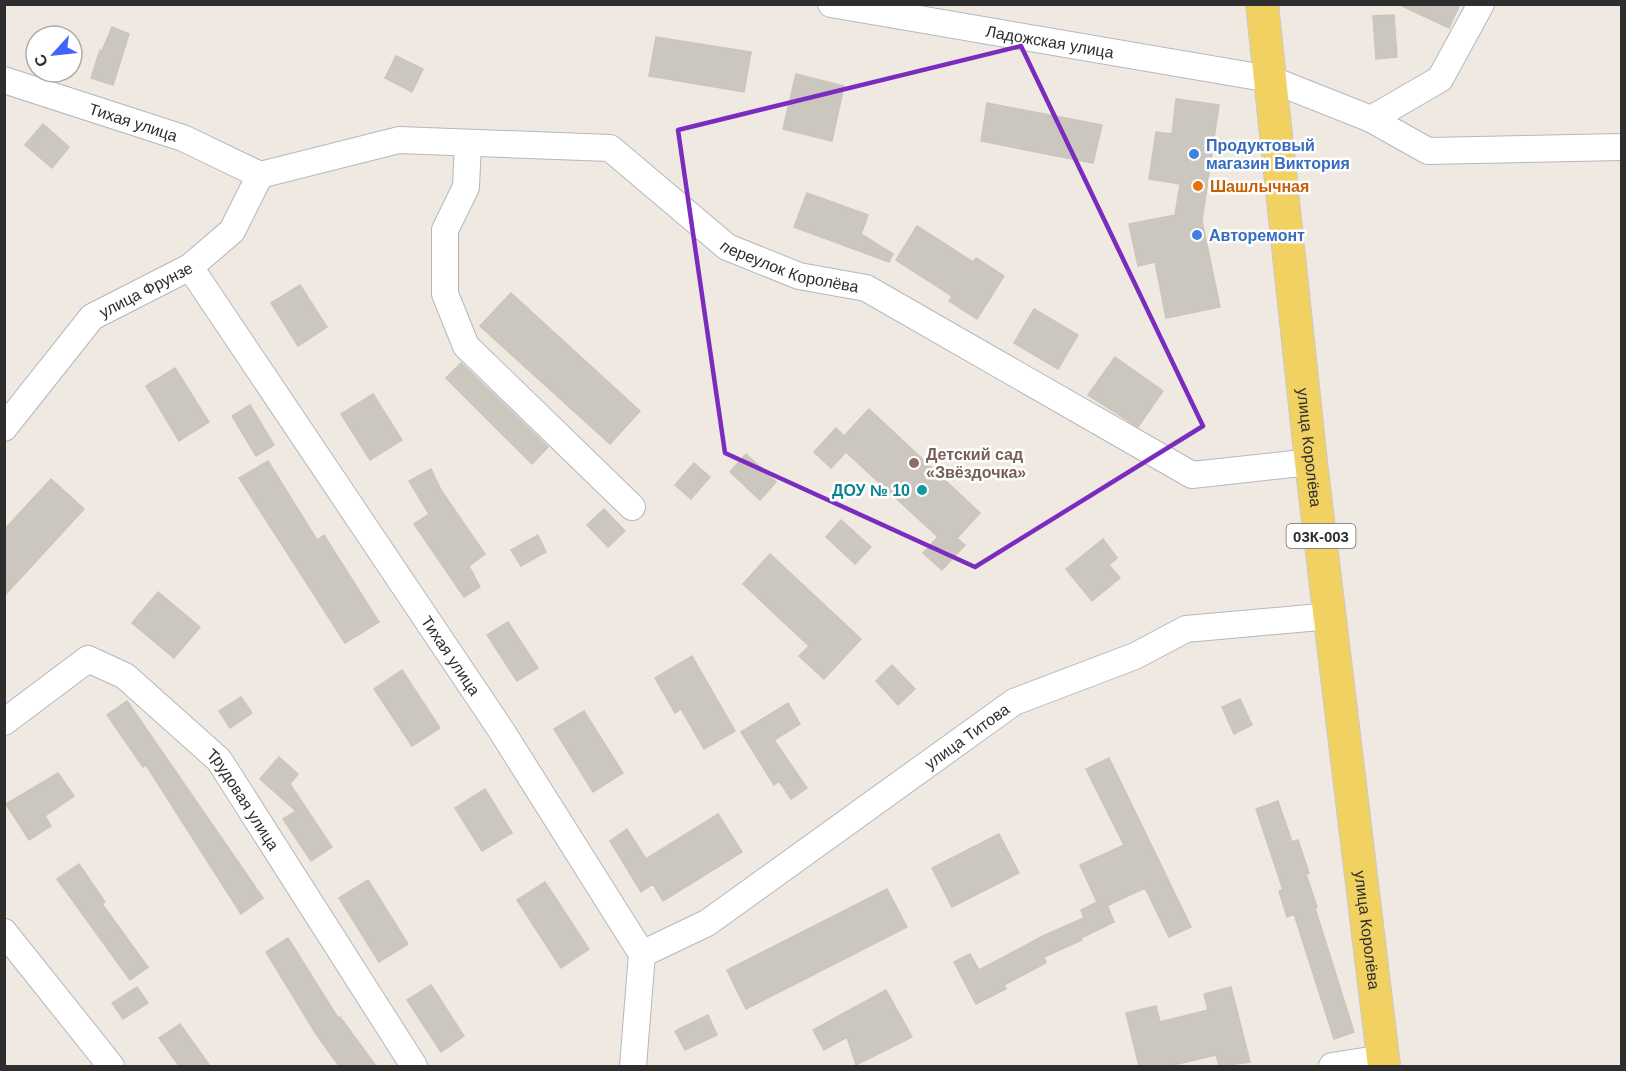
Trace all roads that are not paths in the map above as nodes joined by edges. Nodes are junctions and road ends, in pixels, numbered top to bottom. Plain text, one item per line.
1 (831, 4) edge
2 (1262, 4) edge
3 (1481, 4) edge
4 (1270, 79) junction
5 (4, 80) edge
6 (1371, 119) junction
7 (468, 143) junction
8 (1622, 147) edge
9 (260, 175) junction
10 (190, 267) junction
11 (4, 428) edge
12 (1311, 462) junction
13 (632, 507) dead end
14 (1331, 616) junction
15 (4, 722) edge
16 (4, 932) edge
17 (642, 954) junction
18 (1384, 1062) edge
19 (111, 1066) edge
20 (414, 1066) edge
21 (633, 1066) edge
22 (1332, 1066) edge

1 - 4 street, Ладожская улица
2 - 4 main road, улица Королёва / 03К-003
3 - 6 street
4 - 6 street, Ладожская улица
4 - 12 main road, улица Королёва / 03К-003
5 - 9 street, Тихая улица
6 - 8 street, Ладожская улица
7 - 9 street, переулок Королёва
7 - 12 street, переулок Королёва
7 - 13 street
9 - 10 street, улица Фрунзе
10 - 11 street, улица Фрунзе
10 - 17 street, Тихая улица
12 - 14 main road, улица Королёва / 03К-003
14 - 17 street, улица Титова
14 - 18 main road, улица Королёва / 03К-003
15 - 20 street, Трудовая улица
16 - 19 street
17 - 21 street
18 - 22 street

